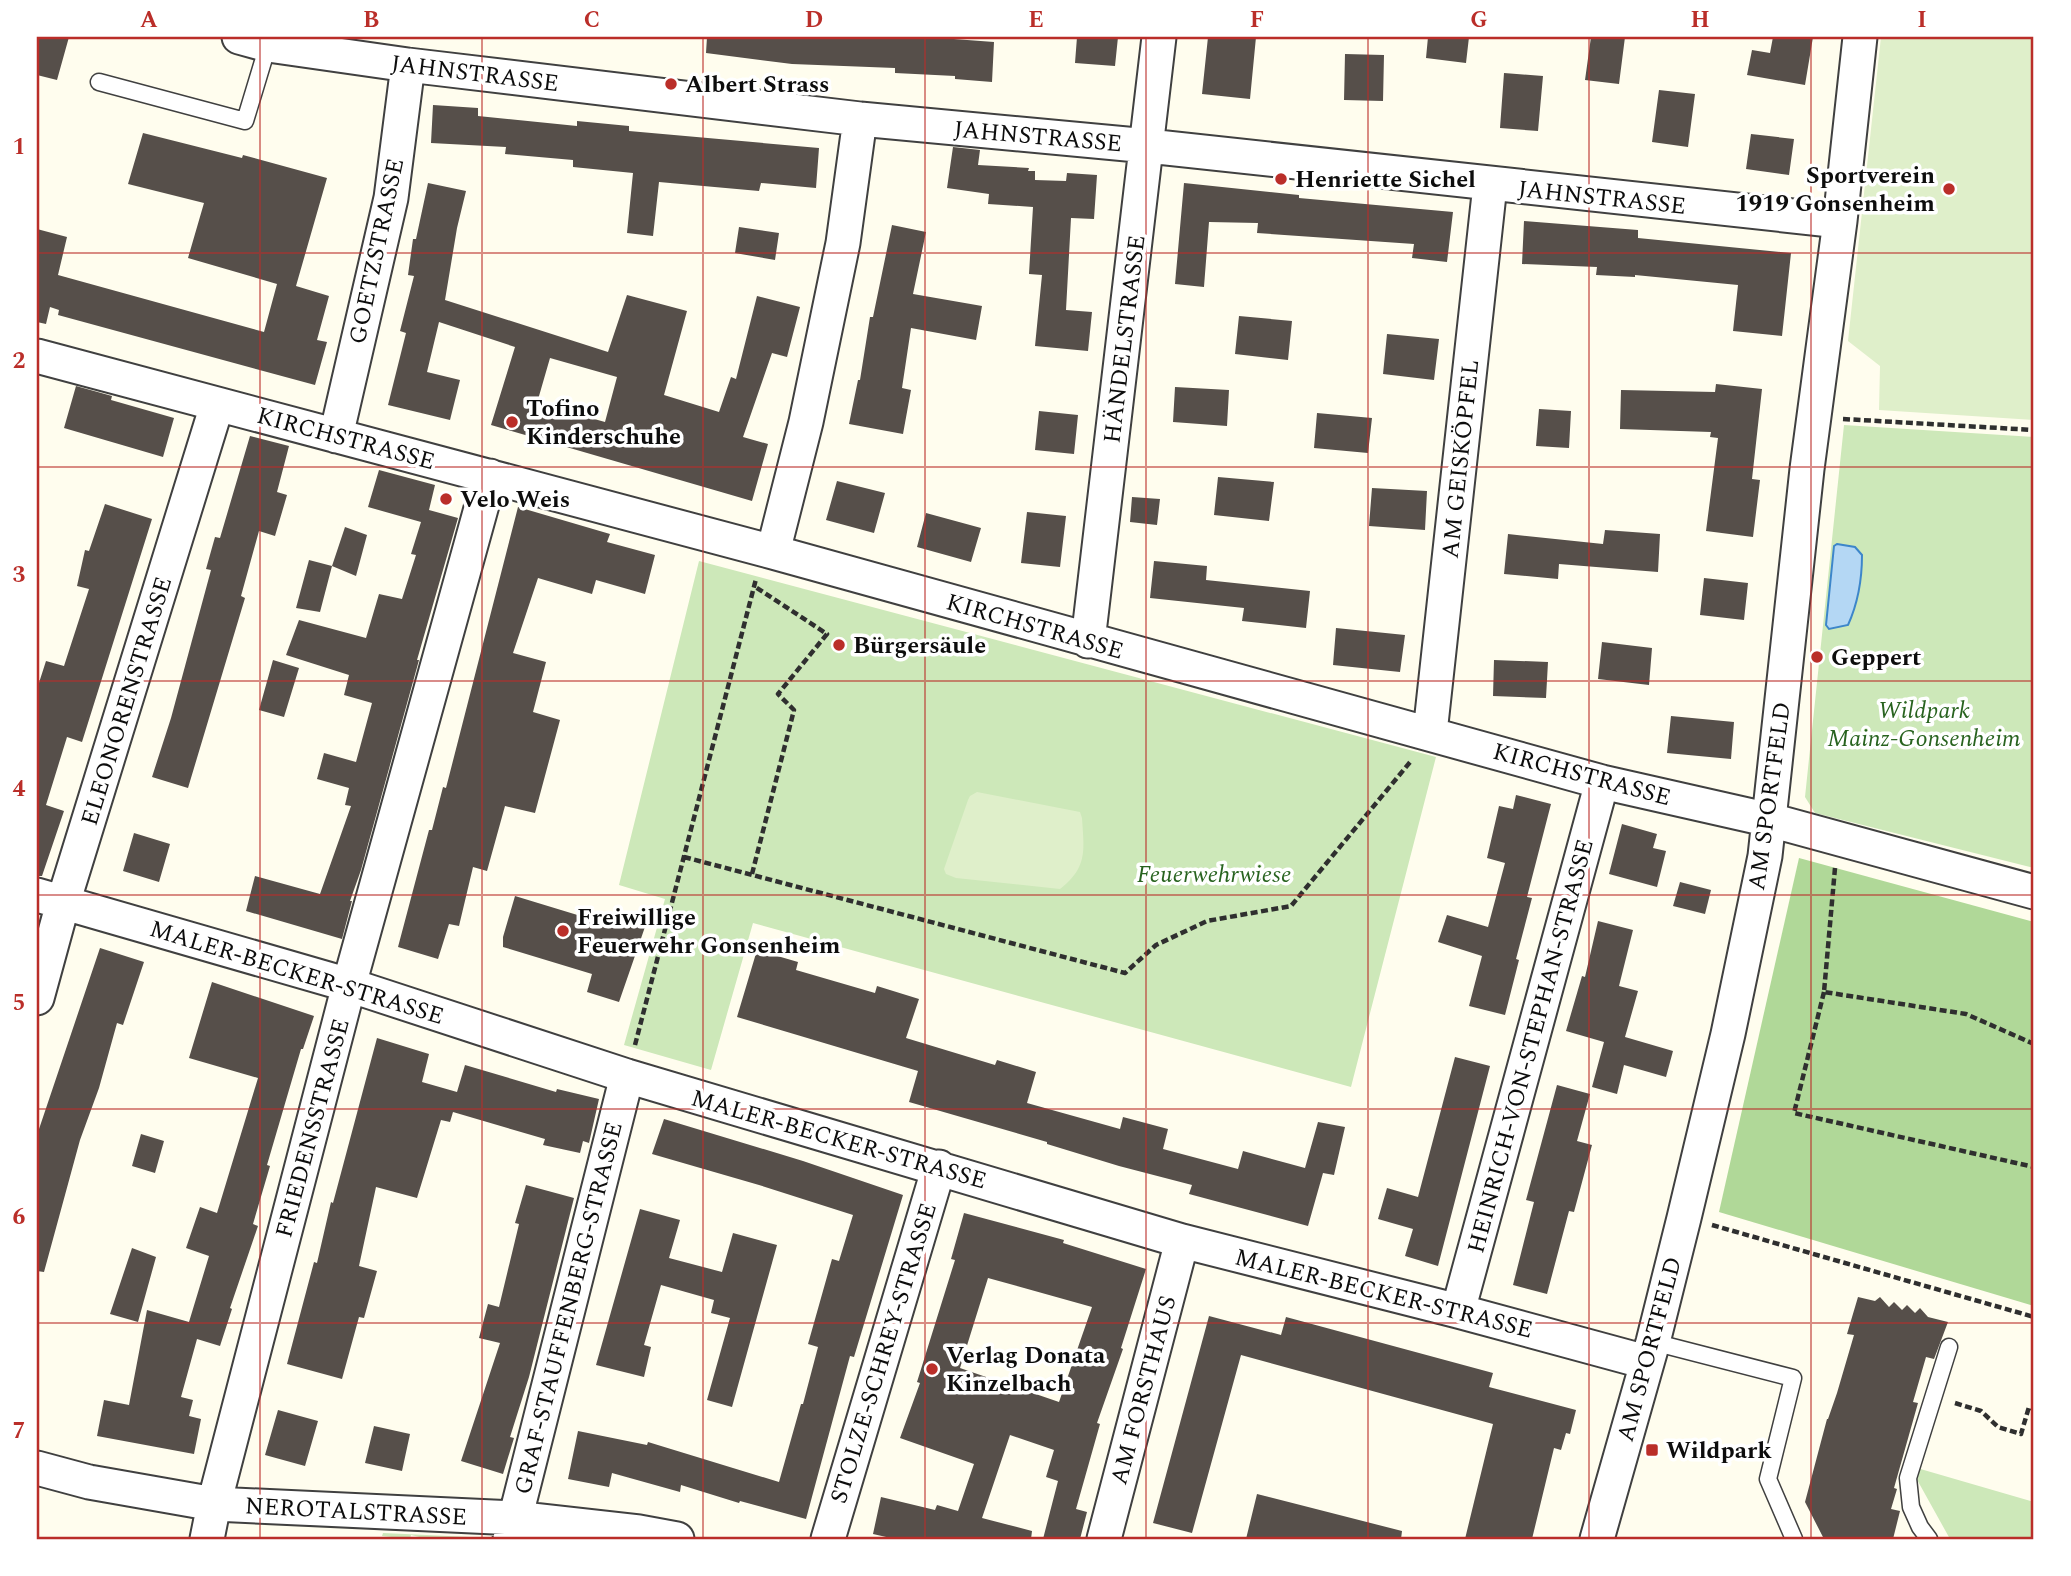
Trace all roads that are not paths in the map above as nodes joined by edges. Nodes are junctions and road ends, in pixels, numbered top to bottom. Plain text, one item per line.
1 (1159, 37) edge
2 (1860, 37) edge
3 (253, 41) edge
4 (408, 65) junction
5 (99, 82) dead end
6 (860, 119) junction
7 (1148, 146) junction
8 (1490, 185) junction
9 (1840, 221) junction
10 (37, 356) edge
11 (218, 405) junction
12 (336, 436) junction
13 (490, 476) junction
14 (765, 564) junction
15 (1088, 640) junction
16 (1427, 732) junction
17 (1602, 782) junction
18 (1770, 820) junction
19 (2034, 892) edge
20 (50, 899) edge
21 (349, 985) junction
22 (37, 999) edge
23 (631, 1061) junction
24 (939, 1167) junction
25 (1182, 1241) junction
26 (1458, 1311) junction
27 (1948, 1347) dead end
28 (1649, 1352) junction
29 (37, 1468) edge
30 (214, 1504) junction
31 (512, 1529) edge
32 (207, 1539) edge
33 (677, 1539) edge
34 (828, 1539) edge
35 (1104, 1539) edge
36 (1597, 1539) edge
37 (1794, 1539) edge
38 (1929, 1539) edge

1 - 7 street, HÄNDELSTRASSE
2 - 9 street, AM SPORTFELD
3 - 4 street, JAHNSTRASSE
3 - 5 lane
4 - 6 street, JAHNSTRASSE
4 - 12 street, GOETZSTRASSE
6 - 7 street, JAHNSTRASSE
6 - 14 street
7 - 8 street, JAHNSTRASSE
7 - 15 street, HÄNDELSTRASSE
8 - 9 street, JAHNSTRASSE
8 - 16 street, AM GEISKÖPFEL
9 - 18 street, AM SPORTFELD
10 - 11 street, KIRCHSTRASSE
11 - 12 street, KIRCHSTRASSE
11 - 20 street, ELEONORENSTRASSE
12 - 13 street, KIRCHSTRASSE
13 - 14 street, KIRCHSTRASSE
13 - 21 street, FRIEDENSSTRASSE
14 - 15 street, KIRCHSTRASSE
15 - 16 street, KIRCHSTRASSE
16 - 17 street, KIRCHSTRASSE
17 - 18 street, KIRCHSTRASSE
17 - 26 street, HEINRICH-VON-STEPHAN-STRASSE
18 - 19 street, KIRCHSTRASSE
18 - 28 street, AM SPORTFELD
20 - 21 street, MALER-BECKER-STRASSE
20 - 22 street, ELEONORENSTRASSE
21 - 23 street, MALER-BECKER-STRASSE
21 - 30 street, FRIEDENSSTRASSE
23 - 24 street, MALER-BECKER-STRASSE
23 - 31 street, GRAF-STAUFFENBERG-STRASSE
24 - 25 street, MALER-BECKER-STRASSE
24 - 34 street, STOLZE-SCHREY-STRASSE
25 - 26 street, MALER-BECKER-STRASSE
25 - 35 street, AM FORSTHAUS
26 - 28 street, MALER-BECKER-STRASSE
27 - 38 lane
28 - 36 street, AM SPORTFELD
28 - 37 lane
29 - 30 street, NEROTALSTRASSE
30 - 31 street, NEROTALSTRASSE
30 - 32 street, FRIEDENSSTRASSE
31 - 33 street, NEROTALSTRASSE

